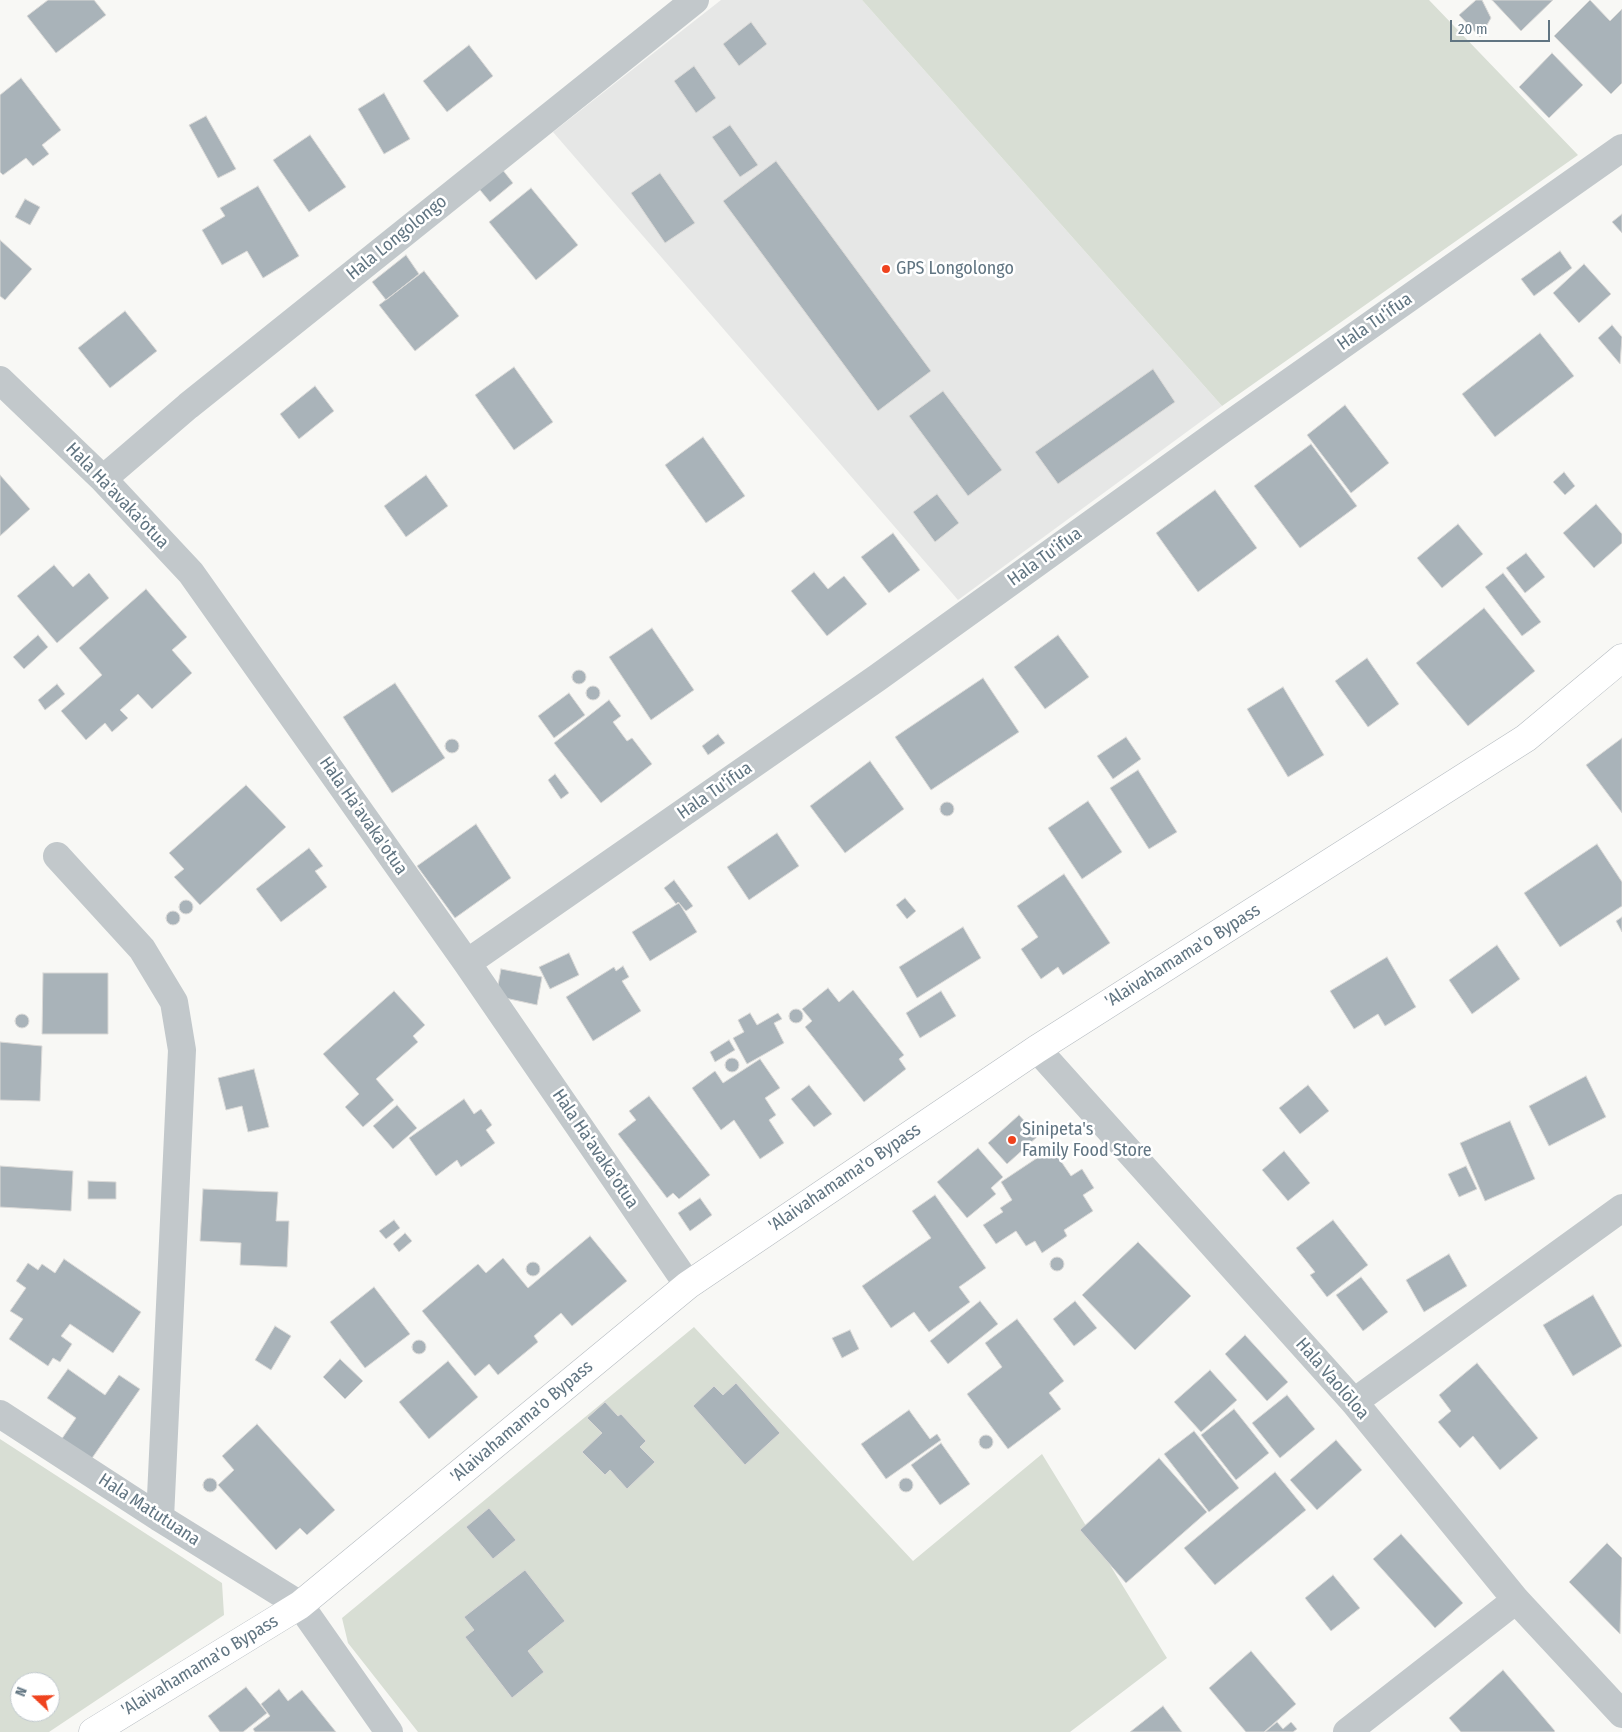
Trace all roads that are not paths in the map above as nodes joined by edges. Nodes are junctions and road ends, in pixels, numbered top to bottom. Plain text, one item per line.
1 (695, 0) edge
2 (1622, 148) edge
3 (0, 380) edge
4 (103, 479) junction
5 (1622, 658) edge
6 (57, 856) dead end
7 (467, 963) junction
8 (1037, 1049) junction
9 (1622, 1208) edge
10 (688, 1285) junction
11 (1354, 1402) junction
12 (0, 1414) edge
13 (160, 1518) junction
14 (1516, 1600) junction
15 (300, 1605) junction
16 (1617, 1697) edge
17 (92, 1732) edge
18 (389, 1732) edge
19 (1346, 1732) edge

1 - 4 street, Hala Longolongo
2 - 7 street, Hala Tu'ifua
3 - 4 street, Hala Ha'avaka'otua
4 - 7 street, Hala Ha'avaka'otua
5 - 8 main road, 'Alaivahamama'o Bypass
6 - 13 street
7 - 10 street, Hala Ha'avaka'otua
8 - 10 main road, 'Alaivahamama'o Bypass
8 - 11 street, Hala Vaolōloa
9 - 11 street
10 - 15 main road, 'Alaivahamama'o Bypass
11 - 14 street, Hala Vaolōloa
12 - 13 street, Hala Matutuana
13 - 15 street, Hala Matutuana
14 - 16 street, Hala Vaolōloa
14 - 19 street
15 - 17 main road, 'Alaivahamama'o Bypass
15 - 18 street

